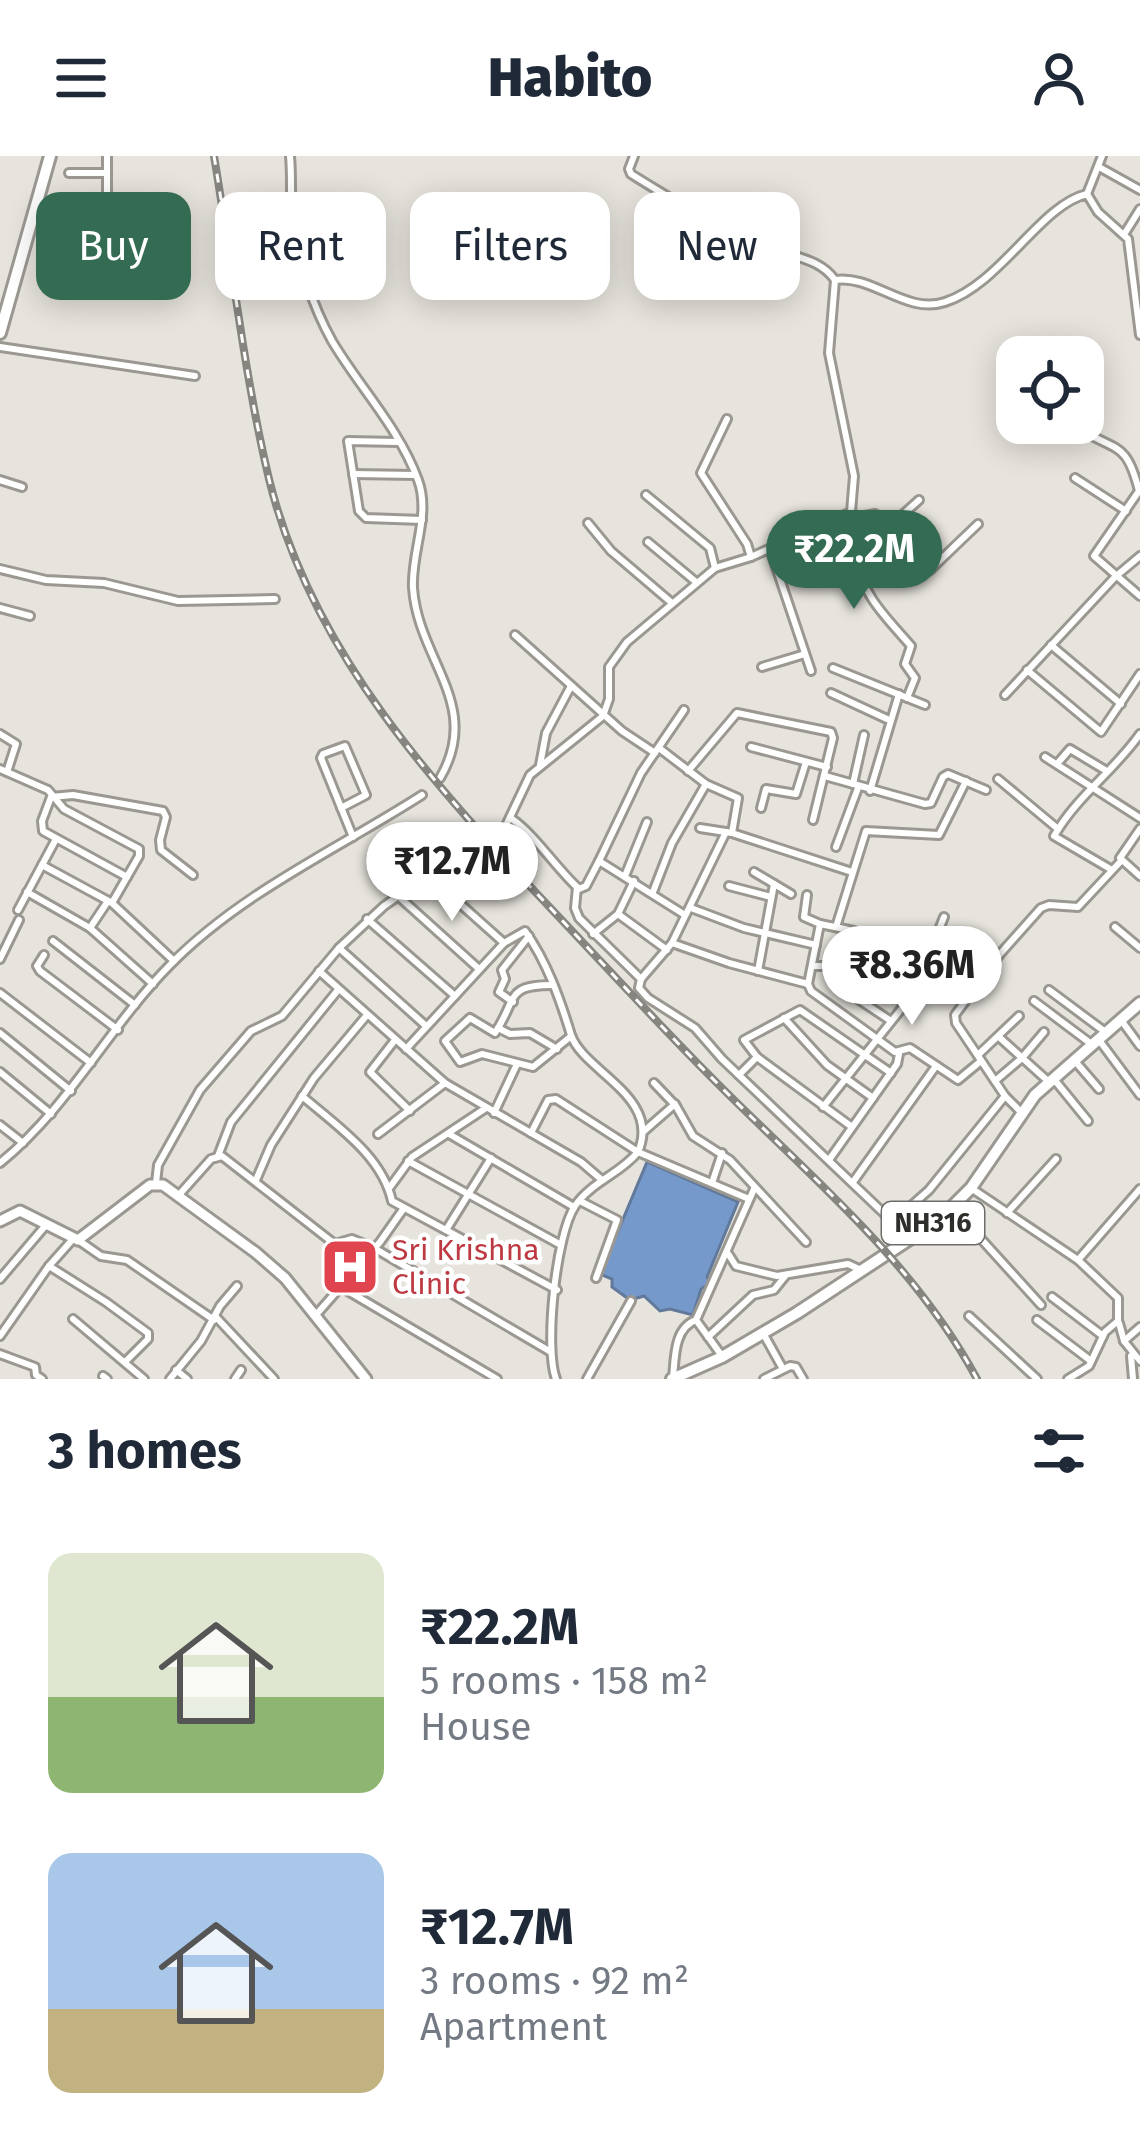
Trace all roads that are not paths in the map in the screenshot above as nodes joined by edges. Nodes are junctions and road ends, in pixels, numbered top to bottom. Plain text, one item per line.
1 (50, 156) edge
2 (106, 156) edge
3 (290, 156) edge
4 (634, 156) edge
5 (1102, 156) edge
6 (1099, 167) junction
7 (69, 172) dead end
8 (107, 173) junction
9 (1140, 190) edge
10 (106, 192) edge
11 (1087, 194) junction
12 (1140, 209) edge
13 (1126, 233) junction
14 (1137, 270) edge
15 (835, 280) junction
16 (5, 297) edge
17 (0, 333) edge
18 (1140, 335) edge
19 (0, 347) edge
20 (196, 376) dead end
21 (728, 419) dead end
22 (1104, 441) edge
23 (400, 442) junction
24 (353, 473) junction
25 (416, 475) junction
26 (1075, 478) dead end
27 (0, 480) edge
28 (22, 487) dead end
29 (646, 495) dead end
30 (920, 500) dead end
31 (1126, 511) junction
32 (853, 515) junction
33 (422, 520) junction
34 (588, 523) dead end
35 (978, 524) dead end
36 (888, 528) junction
37 (648, 542) dead end
38 (770, 548) junction
39 (1140, 556) edge
40 (751, 557) junction
41 (0, 568) edge
42 (715, 568) junction
43 (1115, 577) junction
44 (696, 583) junction
45 (1140, 596) edge
46 (275, 599) dead end
47 (672, 603) junction
48 (0, 608) edge
49 (30, 616) dead end
50 (515, 635) dead end
51 (1051, 645) junction
52 (806, 654) junction
53 (762, 667) dead end
54 (833, 668) dead end
55 (1028, 670) junction
56 (811, 671) dead end
57 (1140, 674) edge
58 (571, 686) junction
59 (830, 693) dead end
60 (1005, 695) dead end
61 (903, 696) junction
62 (1121, 704) junction
63 (925, 705) dead end
64 (684, 710) dead end
65 (605, 712) junction
66 (889, 720) junction
67 (0, 734) edge
68 (1140, 734) edge
69 (864, 735) dead end
70 (752, 747) dead end
71 (657, 751) junction
72 (1046, 757) dead end
73 (806, 762) junction
74 (1057, 764) junction
75 (540, 765) junction
76 (3, 771) edge
77 (688, 771) junction
78 (1105, 771) junction
79 (826, 772) junction
80 (440, 778) dead end
81 (998, 778) dead end
82 (966, 781) junction
83 (706, 784) junction
84 (1091, 785) junction
85 (856, 786) junction
86 (870, 790) junction
87 (986, 790) dead end
88 (54, 794) junction
89 (422, 795) dead end
90 (341, 808) junction
91 (760, 808) dead end
92 (1140, 818) edge
93 (512, 819) junction
94 (813, 820) dead end
95 (647, 822) dead end
96 (700, 828) dead end
97 (1058, 829) junction
98 (1140, 830) edge
99 (729, 832) junction
100 (353, 836) junction
101 (56, 839) junction
102 (836, 847) dead end
103 (599, 861) junction
104 (1121, 861) junction
105 (42, 865) junction
106 (1112, 870) junction
107 (754, 872) dead end
108 (852, 872) junction
109 (193, 875) dead end
110 (428, 875) junction
111 (625, 876) junction
112 (1140, 876) edge
113 (127, 877) junction
114 (634, 881) junction
115 (774, 884) junction
116 (729, 886) dead end
117 (577, 887) junction
118 (27, 892) junction
119 (653, 892) junction
120 (791, 893) dead end
121 (807, 895) dead end
122 (397, 896) junction
123 (772, 897) junction
124 (110, 902) junction
125 (18, 910) dead end
126 (689, 912) junction
127 (617, 914) junction
128 (944, 916) dead end
129 (20, 920) dead end
130 (367, 920) junction
131 (820, 924) junction
132 (836, 927) junction
133 (1115, 927) dead end
134 (90, 928) junction
135 (854, 931) dead end
136 (765, 933) junction
137 (593, 934) junction
138 (529, 936) junction
139 (53, 940) dead end
140 (504, 943) junction
141 (816, 945) junction
142 (669, 946) junction
143 (339, 948) junction
144 (1140, 948) edge
145 (44, 955) dead end
146 (0, 959) edge
147 (174, 961) junction
148 (812, 966) junction
149 (854, 966) dead end
150 (479, 969) junction
151 (319, 971) junction
152 (758, 971) junction
153 (641, 979) junction
154 (153, 984) junction
155 (808, 984) junction
156 (554, 985) junction
157 (339, 989) junction
158 (1049, 990) dead end
159 (0, 993) edge
160 (849, 993) dead end
161 (455, 996) junction
162 (1034, 1001) dead end
163 (513, 1002) junction
164 (1140, 1003) edge
165 (136, 1005) junction
166 (368, 1015) junction
167 (1018, 1016) dead end
168 (1119, 1017) junction
169 (784, 1018) junction
170 (891, 1021) junction
171 (425, 1025) junction
172 (498, 1028) junction
173 (118, 1030) junction
174 (1044, 1032) dead end
175 (0, 1033) edge
176 (572, 1036) junction
177 (999, 1037) junction
178 (1097, 1037) junction
179 (395, 1040) junction
180 (877, 1040) junction
181 (1140, 1046) edge
182 (406, 1049) junction
183 (557, 1049) junction
184 (900, 1053) junction
185 (865, 1056) junction
186 (757, 1058) junction
187 (979, 1058) junction
188 (1022, 1058) junction
189 (1073, 1059) junction
190 (92, 1063) junction
191 (517, 1064) junction
192 (936, 1066) junction
193 (0, 1072) edge
194 (891, 1073) junction
195 (739, 1075) junction
196 (846, 1079) junction
197 (1051, 1080) junction
198 (994, 1081) junction
199 (445, 1083) junction
200 (654, 1083) dead end
201 (1099, 1089) dead end
202 (71, 1091) junction
203 (1140, 1095) edge
204 (302, 1096) junction
205 (1004, 1096) junction
206 (872, 1098) junction
207 (675, 1104) junction
208 (823, 1107) junction
209 (410, 1111) junction
210 (490, 1111) junction
211 (1021, 1112) junction
212 (51, 1114) junction
213 (1088, 1120) dead end
214 (0, 1125) edge
215 (852, 1127) junction
216 (643, 1132) junction
217 (531, 1133) junction
218 (378, 1134) dead end
219 (449, 1134) junction
220 (23, 1143) junction
221 (638, 1152) junction
222 (722, 1153) junction
223 (218, 1156) junction
224 (491, 1158) junction
225 (1056, 1159) dead end
226 (829, 1160) junction
227 (408, 1161) junction
228 (0, 1163) edge
229 (256, 1180) junction
230 (602, 1180) junction
231 (853, 1182) junction
232 (156, 1183) junction
233 (712, 1183) junction
234 (390, 1187) junction
235 (970, 1188) junction
236 (754, 1189) junction
237 (1140, 1189) edge
238 (468, 1194) junction
239 (178, 1196) junction
240 (749, 1199) junction
241 (576, 1204) junction
242 (405, 1207) junction
243 (953, 1208) junction
244 (1007, 1213) junction
245 (0, 1221) edge
246 (892, 1222) junction
247 (46, 1225) junction
248 (446, 1230) junction
249 (76, 1240) junction
250 (806, 1242) dead end
251 (898, 1244) junction
252 (561, 1245) junction
253 (374, 1248) junction
254 (727, 1252) junction
255 (1078, 1260) junction
256 (49, 1266) junction
257 (861, 1270) junction
258 (786, 1275) junction
259 (0, 1279) edge
260 (596, 1279) dead end
261 (237, 1286) dead end
262 (341, 1287) junction
263 (556, 1290) junction
264 (1052, 1297) dead end
265 (631, 1301) dead end
266 (1041, 1305) dead end
267 (315, 1316) junction
268 (969, 1316) dead end
269 (73, 1318) dead end
270 (214, 1318) junction
271 (696, 1320) junction
272 (1037, 1320) dead end
273 (1118, 1322) junction
274 (1140, 1327) edge
275 (763, 1333) junction
276 (0, 1336) edge
277 (1103, 1336) junction
278 (708, 1337) junction
279 (1124, 1341) junction
280 (551, 1352) junction
281 (1131, 1353) junction
282 (0, 1354) edge
283 (722, 1357) junction
284 (126, 1361) junction
285 (1140, 1361) edge
286 (1092, 1362) junction
287 (783, 1369) junction
288 (176, 1370) junction
289 (241, 1370) dead end
290 (676, 1378) edge
291 (42, 1379) edge
292 (144, 1379) edge
293 (170, 1379) edge
294 (187, 1379) edge
295 (235, 1379) edge
296 (274, 1379) edge
297 (366, 1379) edge
298 (497, 1379) edge
299 (556, 1379) edge
300 (587, 1379) edge
301 (764, 1379) edge
302 (802, 1379) edge
303 (1037, 1379) edge
304 (1068, 1379) edge
305 (1133, 1379) edge

1 - 16 highway
2 - 8 street
3 - 23 street
4 - 15 street
5 - 6 street
6 - 9 street
6 - 11 street
7 - 8 street
8 - 10 street
11 - 13 street
11 - 15 street
12 - 13 street
13 - 14 street
14 - 18 street
15 - 32 street
16 - 17 highway
19 - 20 street
21 - 40 street
22 - 31 street
23 - 24 street
23 - 25 street
24 - 25 street
24 - 33 street
25 - 33 street
26 - 31 street
27 - 28 street
29 - 42 street
30 - 36 street
31 - 43 street
32 - 36 street
32 - 38 street
32 - 61 street
33 - 80 street
34 - 47 street
35 - 36 street
37 - 44 street
38 - 40 street
38 - 52 street
39 - 43 street
40 - 42 street
41 - 46 street
42 - 44 street
43 - 45 street
43 - 51 street
44 - 47 street
47 - 65 street
48 - 49 street
50 - 58 street
51 - 55 street
51 - 62 street
52 - 53 street
52 - 56 street
54 - 61 street
55 - 60 street
55 - 62 street
57 - 62 street
58 - 65 street
58 - 75 street
59 - 66 street
61 - 63 street
61 - 66 street
64 - 71 street
65 - 71 street
65 - 75 street
66 - 86 street
67 - 76 street
68 - 78 street
69 - 85 street
70 - 73 street
71 - 77 street
71 - 103 street
72 - 74 street
73 - 79 street
73 - 91 street
74 - 78 street
74 - 84 street
75 - 93 street
76 - 88 street
77 - 79 street
77 - 83 street
78 - 84 street
79 - 85 street
79 - 94 street
81 - 97 street
82 - 86 street
82 - 87 street
82 - 108 street
83 - 99 street
83 - 119 street
84 - 92 street
84 - 97 street
85 - 86 street
85 - 102 street
88 - 101 street
88 - 109 street
88 - 113 street
89 - 100 street
90 - 90 street
90 - 100 street
93 - 110 street
93 - 117 street
95 - 111 street
96 - 99 street
97 - 106 street
98 - 104 street
99 - 108 street
99 - 126 street
100 - 147 street
101 - 105 street
101 - 113 street
103 - 111 street
103 - 117 street
104 - 106 street
104 - 112 street
105 - 118 street
105 - 124 street
106 - 187 street
107 - 115 street
108 - 132 street
110 - 122 street
110 - 140 street
111 - 114 street
113 - 124 street
114 - 119 street
114 - 127 street
115 - 120 street
115 - 123 street
116 - 123 street
117 - 137 street
118 - 125 street
118 - 134 street
119 - 126 street
121 - 131 street
122 - 130 street
122 - 150 street
123 - 136 street
124 - 134 street
124 - 147 street
126 - 136 street
126 - 142 street
127 - 137 street
127 - 142 street
128 - 170 street
129 - 146 street
130 - 143 street
130 - 161 street
131 - 132 street
131 - 141 street
132 - 135 street
133 - 144 street
134 - 154 street
136 - 141 street
136 - 152 street
137 - 153 street
138 - 140 street
138 - 156 street
138 - 163 street
139 - 165 street
140 - 150 street
141 - 148 street
142 - 152 street
142 - 153 street
143 - 151 street
143 - 171 street
145 - 173 street
147 - 154 street
148 - 149 street
148 - 155 street
150 - 161 street
151 - 157 street
151 - 232 street
152 - 155 street
153 - 195 street
154 - 165 street
155 - 180 street
156 - 163 street
156 - 176 street
157 - 166 street
157 - 223 street
158 - 178 street
159 - 190 street
160 - 170 street
161 - 171 street
162 - 178 street
163 - 172 street
164 - 168 highway, NH316
165 - 173 street
166 - 179 street
166 - 204 street
167 - 177 street
168 - 178 highway, NH316
168 - 181 street
169 - 185 street
169 - 186 street
169 - 196 street
170 - 180 street
171 - 182 street
172 - 183 street
172 - 191 street
173 - 190 street
174 - 188 street
175 - 202 street
176 - 183 street
176 - 216 street
177 - 187 street
177 - 188 street
178 - 189 highway, NH316
178 - 203 street
179 - 182 street
179 - 209 street
180 - 184 street
180 - 185 street
182 - 199 street
183 - 191 street
184 - 192 street
184 - 194 street
185 - 194 street
185 - 196 street
186 - 195 street
186 - 208 street
187 - 192 street
187 - 198 street
188 - 197 street
188 - 198 street
189 - 197 highway, NH316
189 - 201 street
190 - 202 street
191 - 210 street
192 - 231 street
193 - 212 street
194 - 206 street
195 - 226 street
196 - 206 street
196 - 208 street
197 - 211 highway, NH316
197 - 213 street
198 - 205 street
199 - 209 street
199 - 210 street
200 - 207 street
202 - 212 street
204 - 229 street
204 - 234 street
205 - 211 street
205 - 246 street
206 - 215 street
207 - 216 street
207 - 222 street
208 - 215 street
209 - 218 street
210 - 217 street
210 - 219 street
211 - 235 highway, NH316
212 - 220 street
214 - 220 street
215 - 226 street
216 - 221 street
217 - 221 street
217 - 230 street
219 - 224 street
219 - 227 street
220 - 228 street
221 - 230 street
221 - 233 street
222 - 233 street
222 - 236 street
223 - 229 street
223 - 239 street
224 - 238 street
224 - 241 street
225 - 244 street
226 - 231 street
227 - 234 street
227 - 238 street
229 - 253 street
230 - 241 street
231 - 246 street
232 - 239 main road
232 - 249 main road
233 - 240 street
234 - 242 street
235 - 243 highway, NH316
235 - 244 street
236 - 240 street
236 - 250 street
237 - 255 street
238 - 248 street
238 - 252 street
239 - 267 main road
240 - 254 street
241 - 252 street
241 - 260 street
242 - 248 street
242 - 253 street
243 - 251 highway, NH316
243 - 266 street
244 - 255 street
245 - 247 main road
246 - 251 street
247 - 249 main road
247 - 259 street
248 - 263 street
249 - 256 street
249 - 270 street
251 - 257 highway, NH316
252 - 263 street
253 - 262 street
253 - 280 street
254 - 258 street
254 - 271 street
255 - 273 street
256 - 276 street
256 - 284 street
257 - 258 street
257 - 275 highway, NH316
258 - 278 street
261 - 270 street
262 - 267 street
262 - 298 street
263 - 280 street
264 - 277 street
265 - 300 street
267 - 297 main road
268 - 303 street
269 - 284 street
270 - 288 street
270 - 296 street
271 - 278 street
271 - 290 street
272 - 286 street
273 - 277 street
273 - 279 street
274 - 279 street
275 - 283 highway, NH316
275 - 287 street
277 - 286 street
278 - 283 street
279 - 281 street
280 - 299 street
281 - 285 street
281 - 305 street
282 - 291 street
283 - 290 highway, NH316
284 - 292 street
286 - 304 street
287 - 301 street
287 - 302 street
288 - 293 street
288 - 294 street
289 - 295 street

